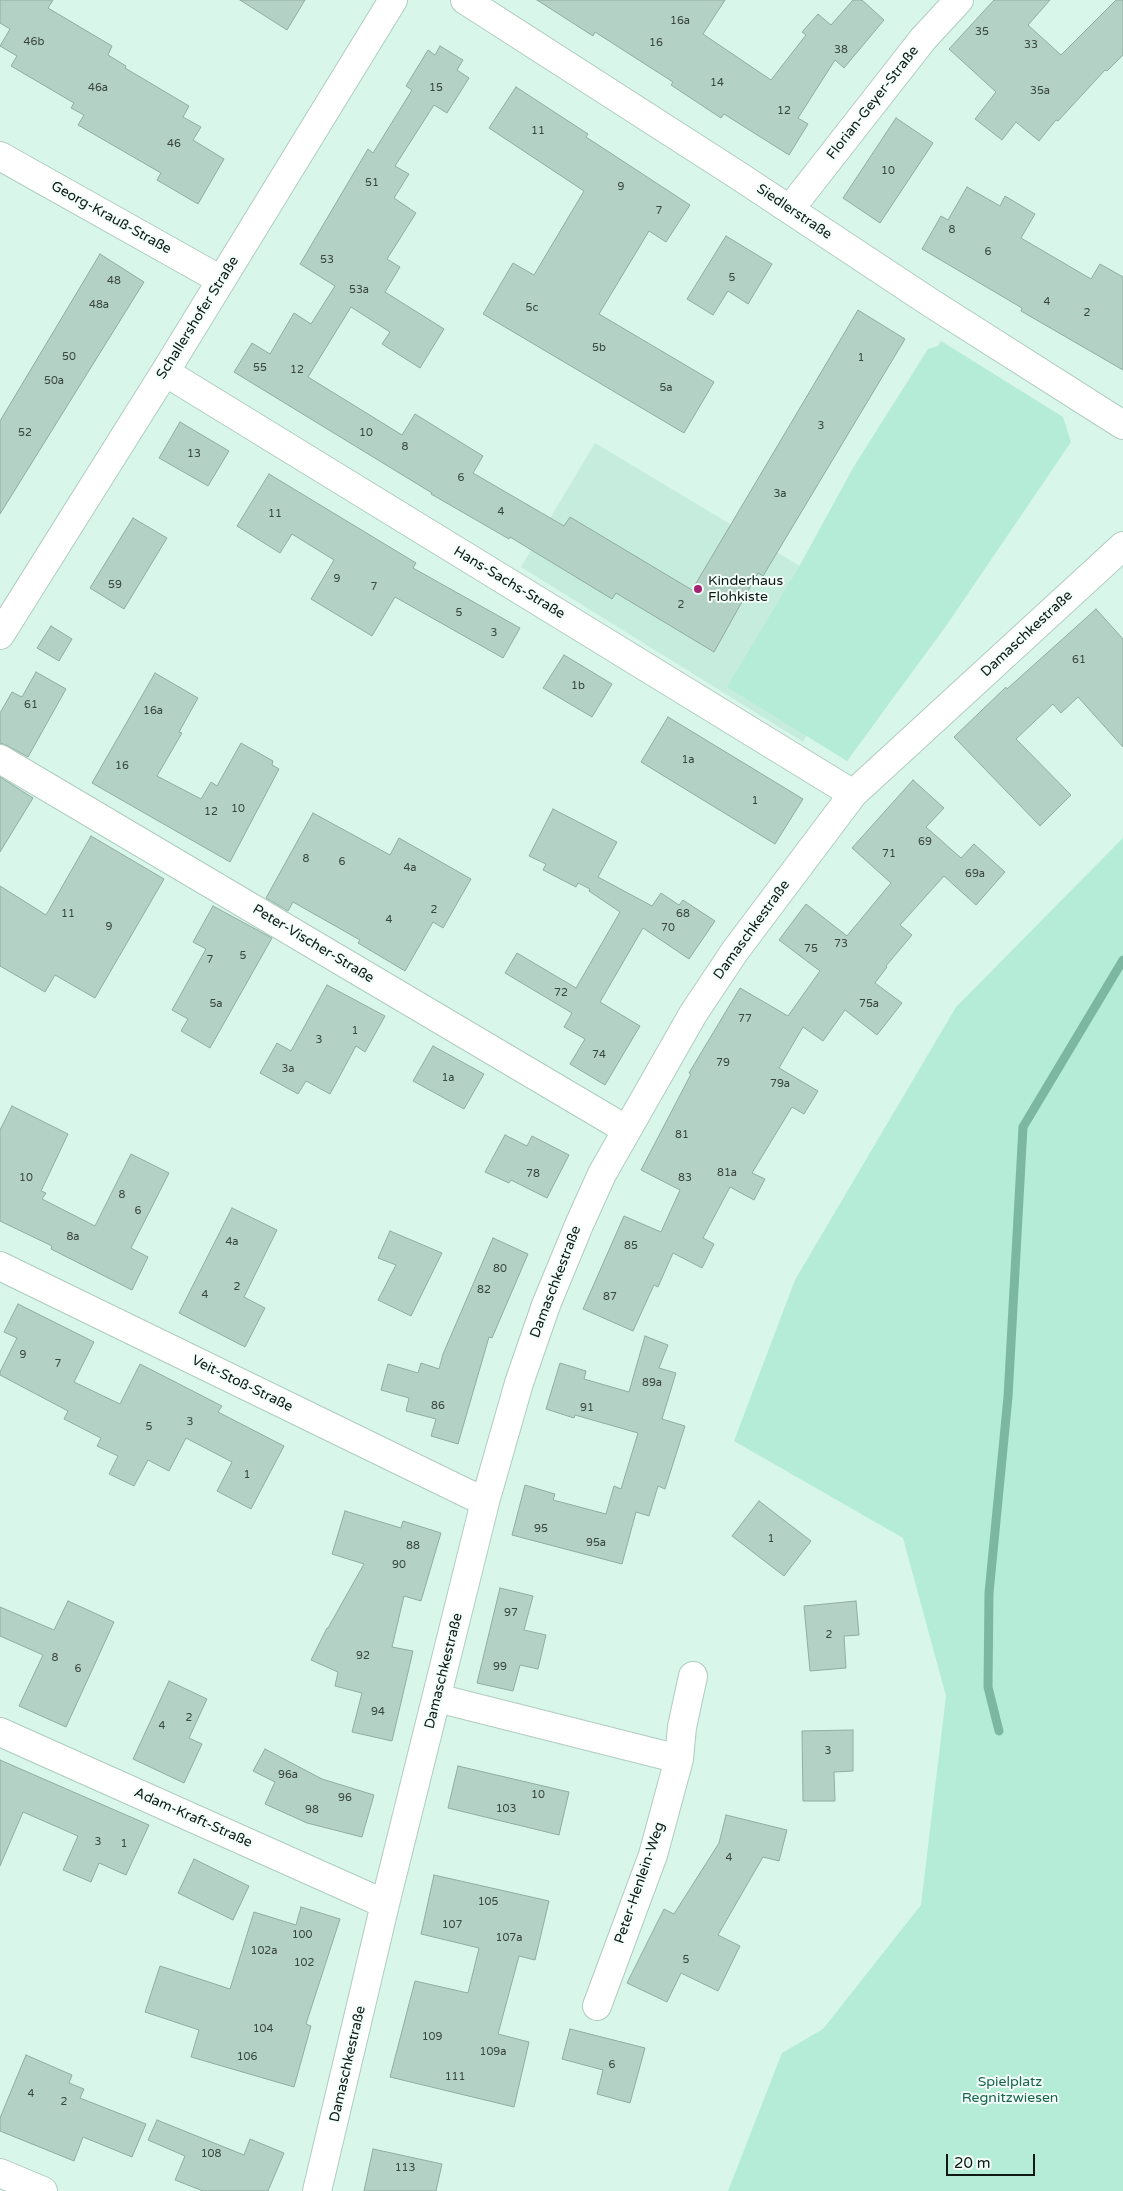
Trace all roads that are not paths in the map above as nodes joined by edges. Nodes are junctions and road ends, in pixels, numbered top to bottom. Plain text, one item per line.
1 (393, 0) edge
2 (465, 0) edge
3 (959, 0) edge
4 (0, 156) edge
5 (790, 209) junction
6 (221, 280) junction
7 (165, 372) junction
8 (1123, 425) edge
9 (1123, 546) edge
10 (0, 635) edge
11 (0, 759) edge
12 (852, 794) junction
13 (627, 1130) junction
14 (0, 1266) edge
15 (485, 1502) junction
16 (693, 1676) dead end
17 (437, 1698) junction
18 (0, 1732) edge
19 (679, 1759) junction
20 (385, 1904) junction
21 (597, 2006) dead end
22 (0, 2174) edge
23 (43, 2191) edge
24 (317, 2191) edge

1 - 6 street, Schallershofer Straße
2 - 5 street, Siedlerstraße
3 - 5 street, Florian-Geyer-Straße
4 - 6 street, Georg-Krauß-Straße
5 - 8 street, Siedlerstraße
6 - 7 street, Schallershofer Straße
7 - 10 street, Schallershofer Straße
7 - 12 street, Hans-Sachs-Straße
9 - 12 street, Damaschkestraße
11 - 13 street, Peter-Vischer-Straße
12 - 13 street, Damaschkestraße
13 - 15 street, Damaschkestraße
14 - 15 street, Veit-Stoß-Straße
15 - 17 street, Damaschkestraße
16 - 19 street, Peter-Henlein-Weg
17 - 19 street
17 - 20 street, Damaschkestraße
18 - 20 street, Adam-Kraft-Straße
19 - 21 street, Peter-Henlein-Weg
20 - 24 street, Damaschkestraße
22 - 23 street

